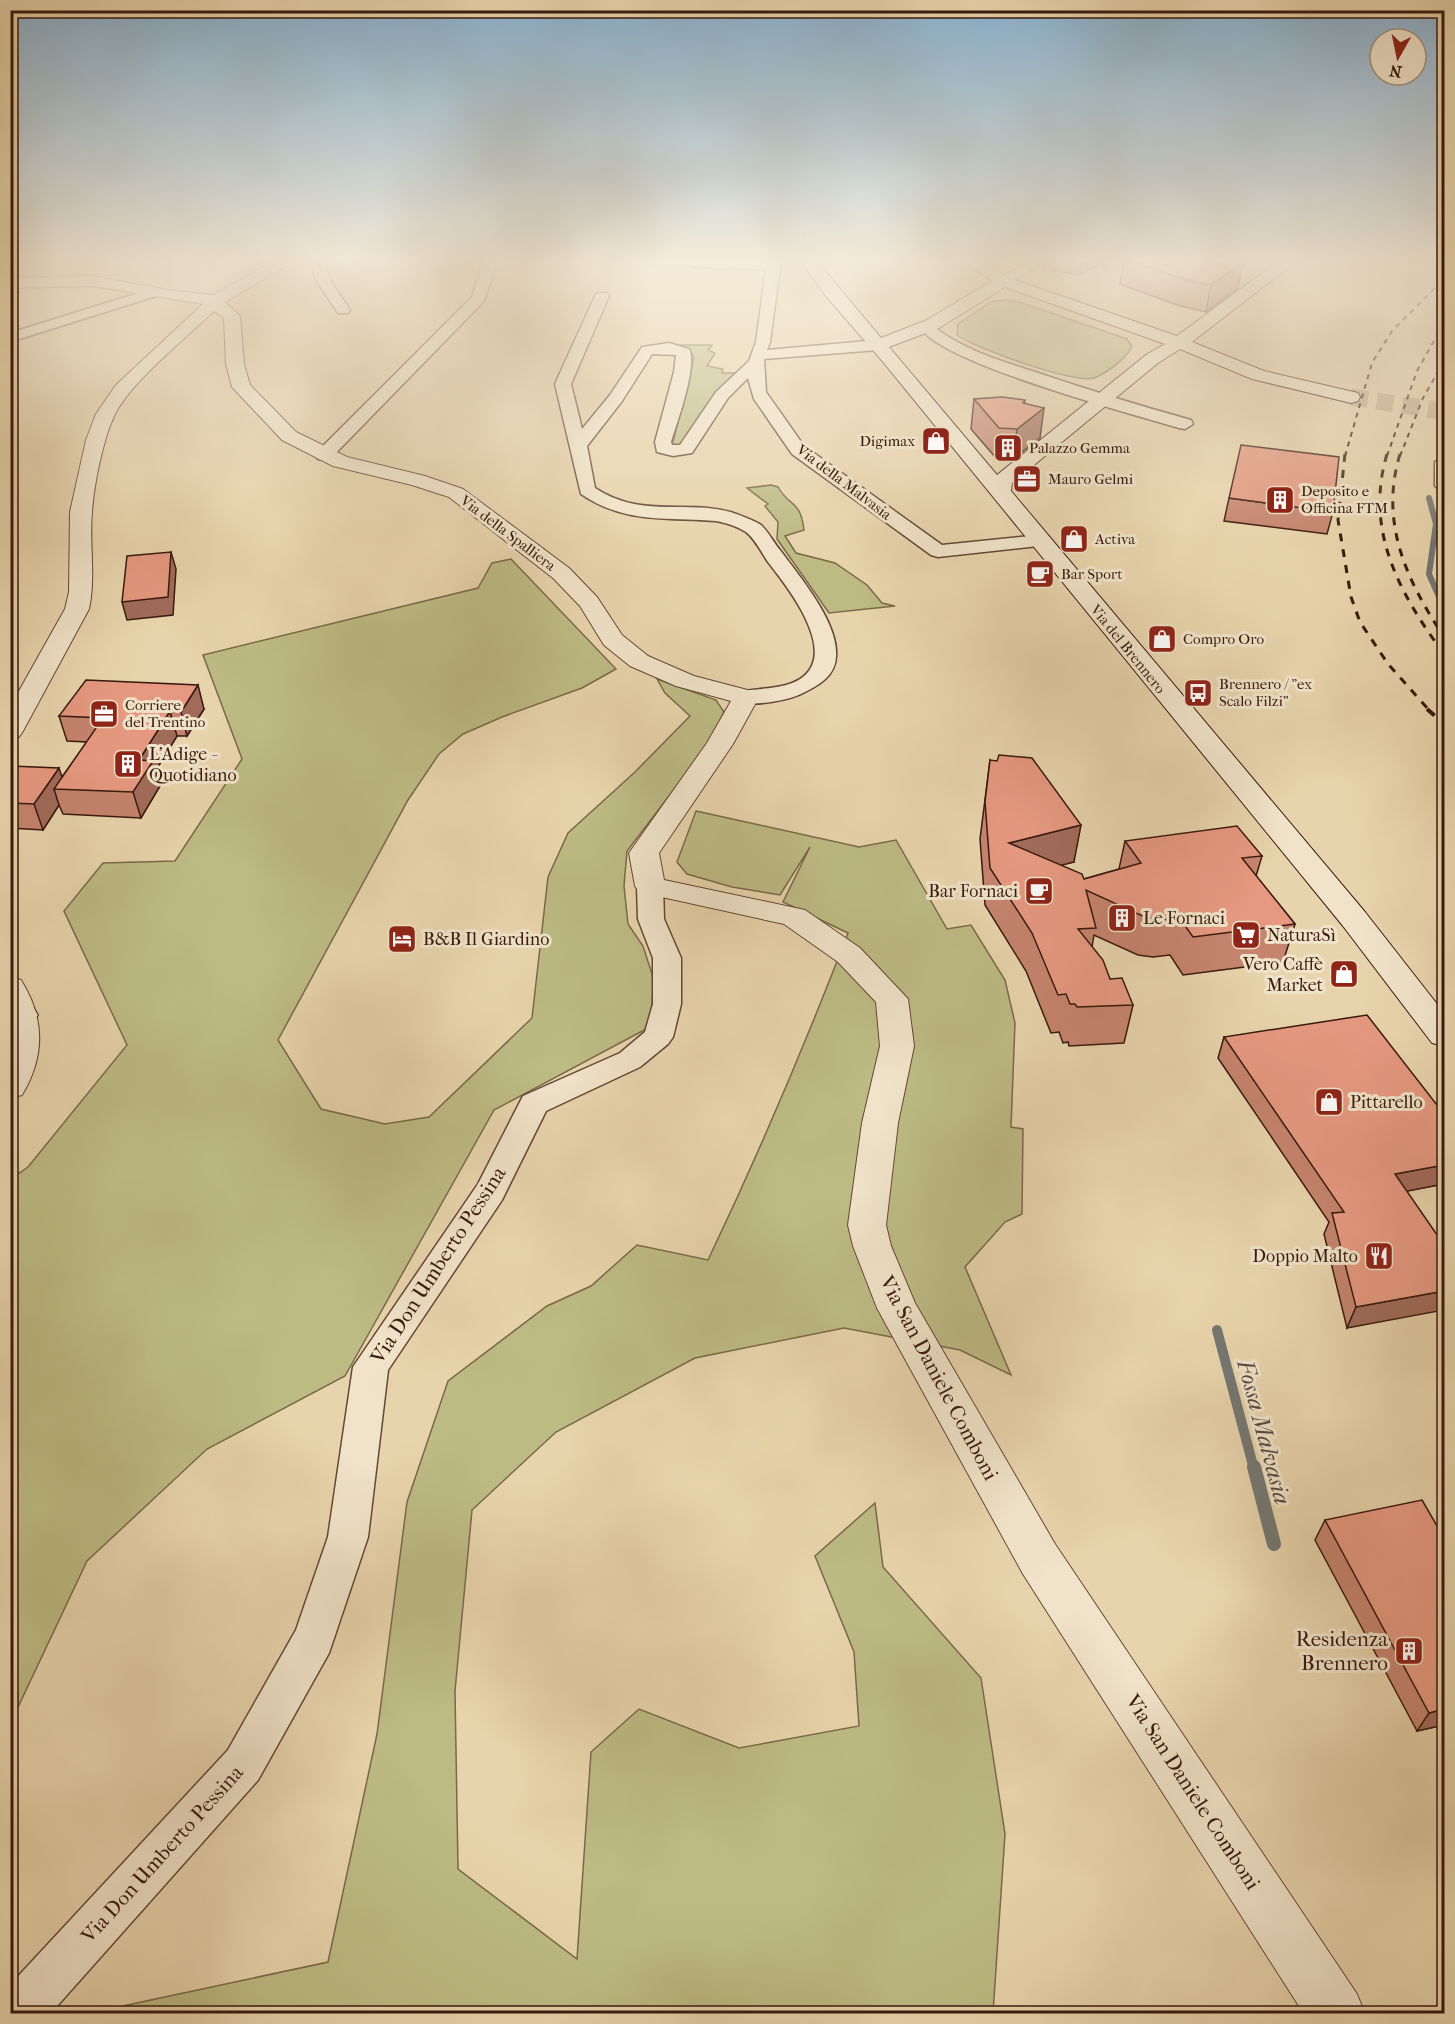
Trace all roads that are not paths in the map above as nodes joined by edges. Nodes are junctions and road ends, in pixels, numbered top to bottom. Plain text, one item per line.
1 (160, 353) edge
2 (235, 353) edge
3 (424, 353) edge
4 (577, 353) edge
5 (645, 353) edge
6 (684, 353) edge
7 (759, 353) edge
8 (799, 353) edge
9 (885, 353) edge
10 (969, 353) edge
11 (1153, 353) edge
12 (1163, 353) edge
13 (1203, 353) edge
14 (757, 358) junction
15 (1152, 360) junction
16 (1220, 361) junction
17 (1351, 396) tunnel mouth
18 (1106, 399) junction
19 (1185, 424) dead end
20 (578, 446) junction
21 (324, 455) junction
22 (972, 459) junction
23 (1019, 466) junction
24 (1000, 494) junction
25 (1040, 541) junction
26 (746, 697) junction
27 (10, 730) edge
28 (650, 886) junction
29 (14, 1007) edge
30 (1444, 1035) edge
31 (10, 1086) edge
32 (17, 2013) edge
33 (1337, 2013) edge

1 - 27 street
2 - 21 street, Via della Spalliera
3 - 21 street
4 - 20 street
5 - 20 street
6 - 14 street
7 - 14 street, Via della Malvasia
8 - 14 street
9 - 22 street, Via del Brennero
10 - 18 street
11 - 15 street
12 - 15 street
13 - 16 street
14 - 25 street, Via della Malvasia
15 - 16 street
15 - 18 street
16 - 17 street
18 - 19 street
18 - 23 street
20 - 26 street
21 - 26 street, Via della Spalliera
22 - 23 street
22 - 24 street, Via del Brennero
23 - 24 street
24 - 25 street, Via del Brennero
25 - 30 street, Via del Brennero
26 - 28 street
28 - 32 street, Via Don Umberto Pessina
28 - 33 street, Via San Daniele Comboni
29 - 31 street

